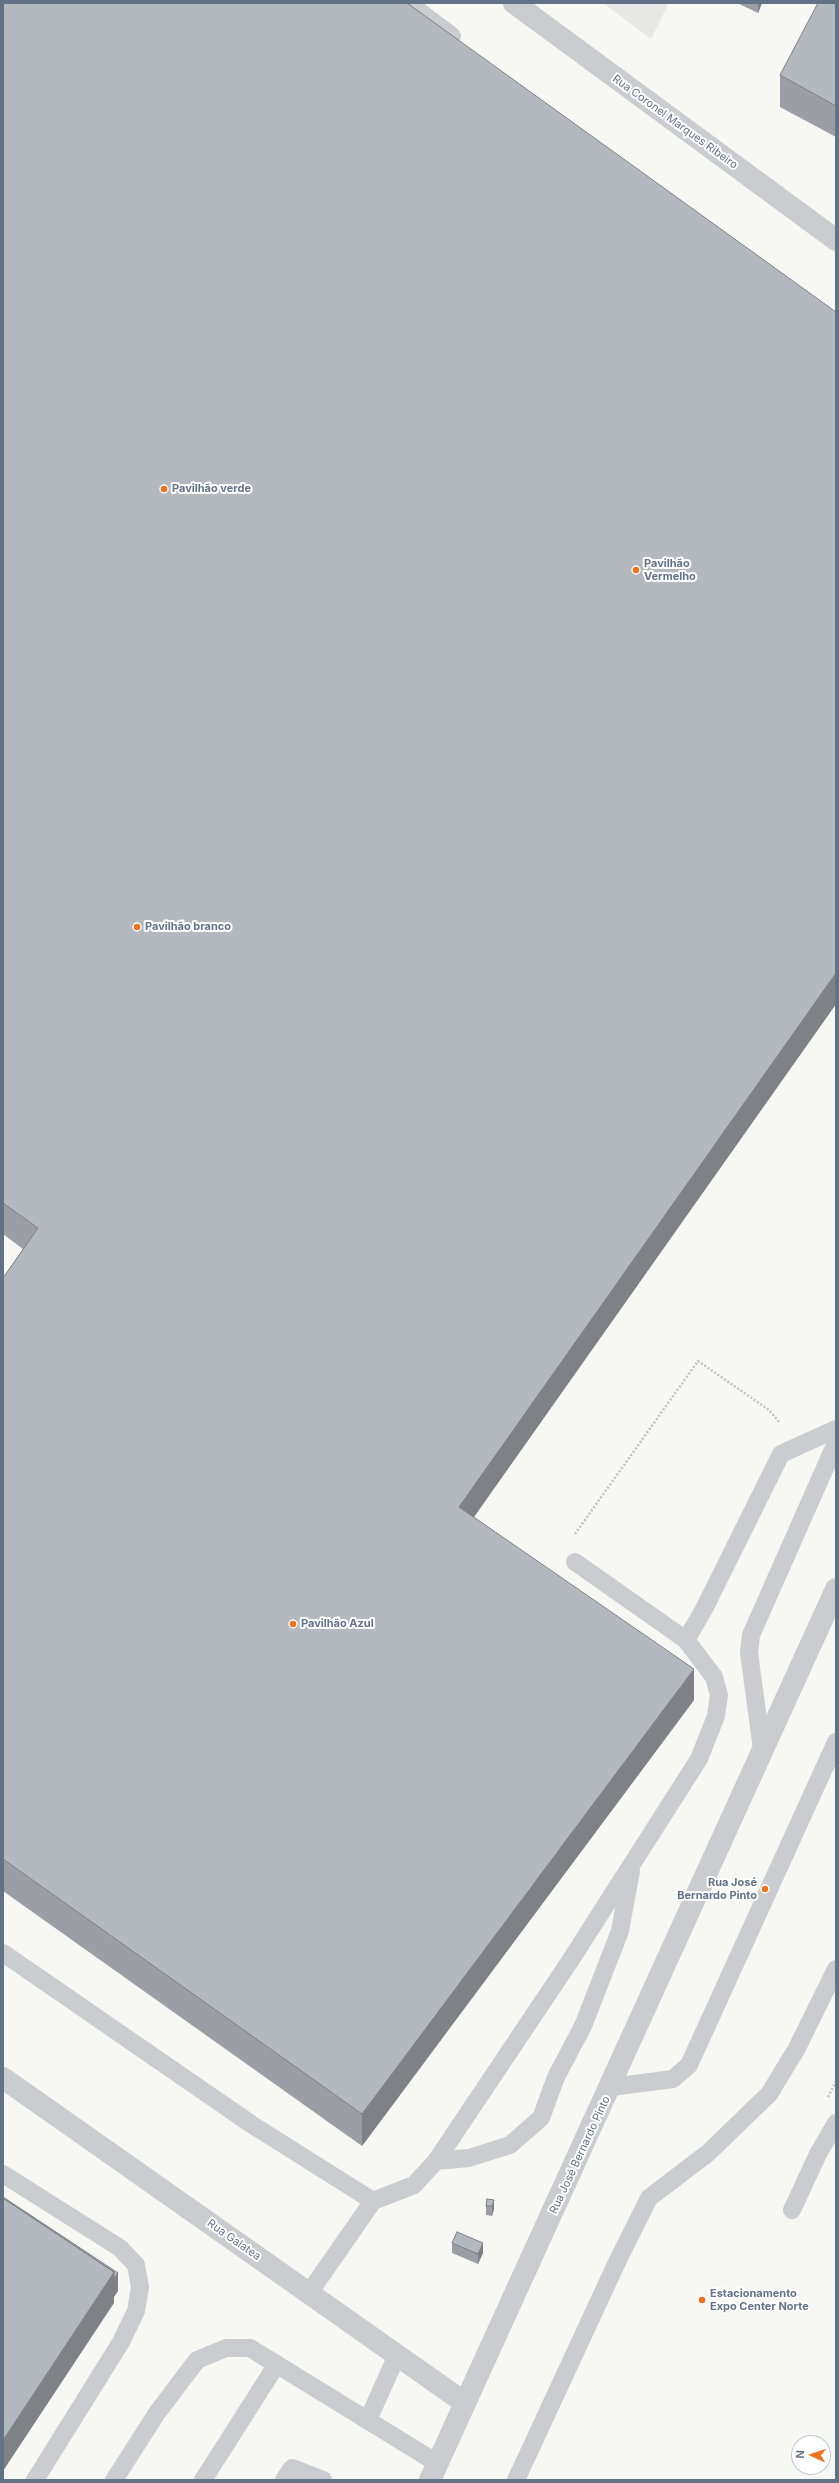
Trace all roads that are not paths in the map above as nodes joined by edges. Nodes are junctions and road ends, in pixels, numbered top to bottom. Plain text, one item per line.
1 (408, 3) edge
2 (514, 3) edge
3 (465, 45) edge
4 (836, 240) edge
5 (836, 1429) edge
6 (836, 1443) edge
7 (575, 1562) road end
8 (836, 1589) edge
9 (686, 1640) junction
10 (836, 1742) edge
11 (762, 1749) junction
12 (633, 1863) junction
13 (3, 1953) edge
14 (836, 1969) edge
15 (3, 2078) edge
16 (610, 2088) junction
17 (836, 2123) edge
18 (436, 2161) junction
19 (3, 2174) edge
20 (373, 2201) junction
21 (792, 2210) dead end
22 (308, 2293) junction
23 (397, 2355) junction
24 (278, 2364) junction
25 (465, 2403) junction
26 (368, 2420) junction
27 (433, 2472) edge
28 (35, 2480) edge
29 (114, 2480) edge
30 (203, 2480) edge
31 (284, 2480) edge
32 (323, 2480) edge
33 (516, 2480) edge

1 - 3 lane
2 - 4 street, Rua Coronel Marques Ribeiro
5 - 9 lane
6 - 11 lane
7 - 9 lane
8 - 11 street, Rua José Bernardo Pinto
9 - 12 lane
10 - 16 lane
11 - 16 street, Rua José Bernardo Pinto
12 - 18 lane
12 - 18 lane
13 - 20 lane
14 - 33 lane
15 - 22 street, Rua Galatea
16 - 25 street, Rua José Bernardo Pinto
17 - 21 lane
18 - 20 lane
19 - 28 lane
20 - 22 lane
22 - 23 street, Rua Galatea
23 - 25 street, Rua Galatea
23 - 26 lane
24 - 26 lane
24 - 29 lane
24 - 30 lane
25 - 27 street, Rua José Bernardo Pinto
26 - 27 lane
31 - 32 lane

